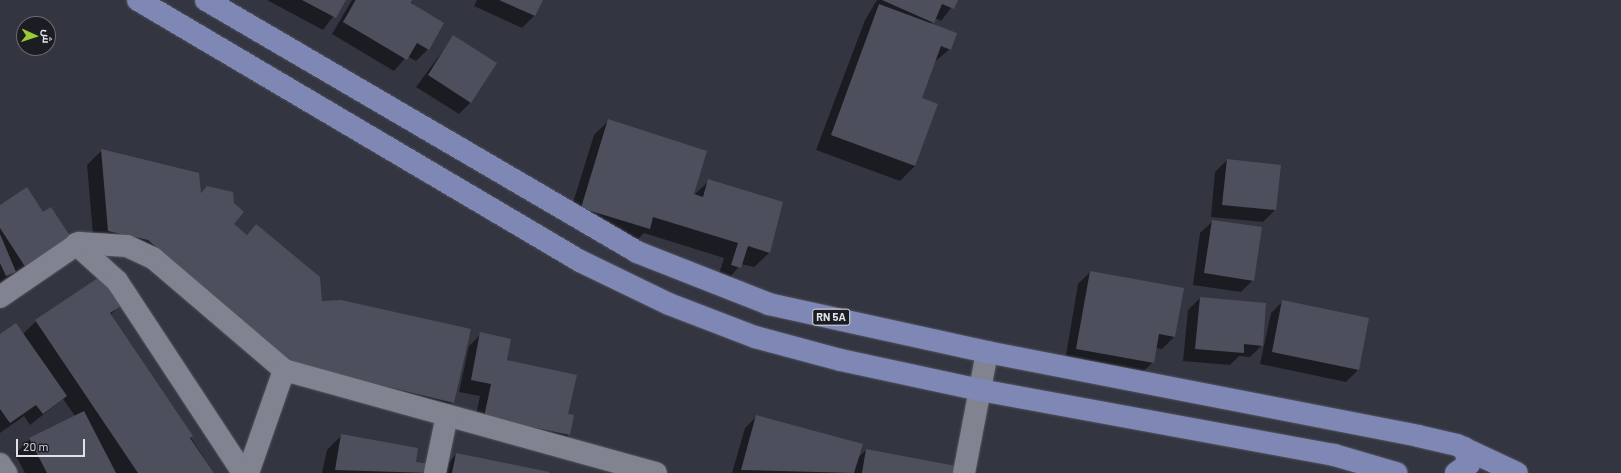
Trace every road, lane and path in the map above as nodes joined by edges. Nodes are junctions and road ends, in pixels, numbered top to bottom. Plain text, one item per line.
1 (138, 0) edge
2 (206, 0) edge
3 (76, 244) junction
4 (0, 297) edge
5 (987, 352) junction
6 (284, 370) junction
7 (980, 390) junction
8 (447, 415) junction
9 (1464, 448) junction
10 (0, 464) edge
11 (610, 467) edge
12 (6, 473) edge
13 (243, 473) edge
14 (248, 473) edge
15 (435, 473) edge
16 (656, 473) edge
17 (964, 473) edge
18 (1396, 473) edge
19 (1456, 473) edge
20 (1517, 473) edge

1 - 7 main road
2 - 5 main road, RN 5A
3 - 4 street
3 - 6 street
3 - 13 street
5 - 7 street
5 - 9 main road, RN 5A
6 - 8 street
6 - 14 street
7 - 17 street
7 - 18 main road
8 - 11 street
8 - 15 street
9 - 19 main road
9 - 20 main road, RN 5A
10 - 12 street
11 - 16 street

